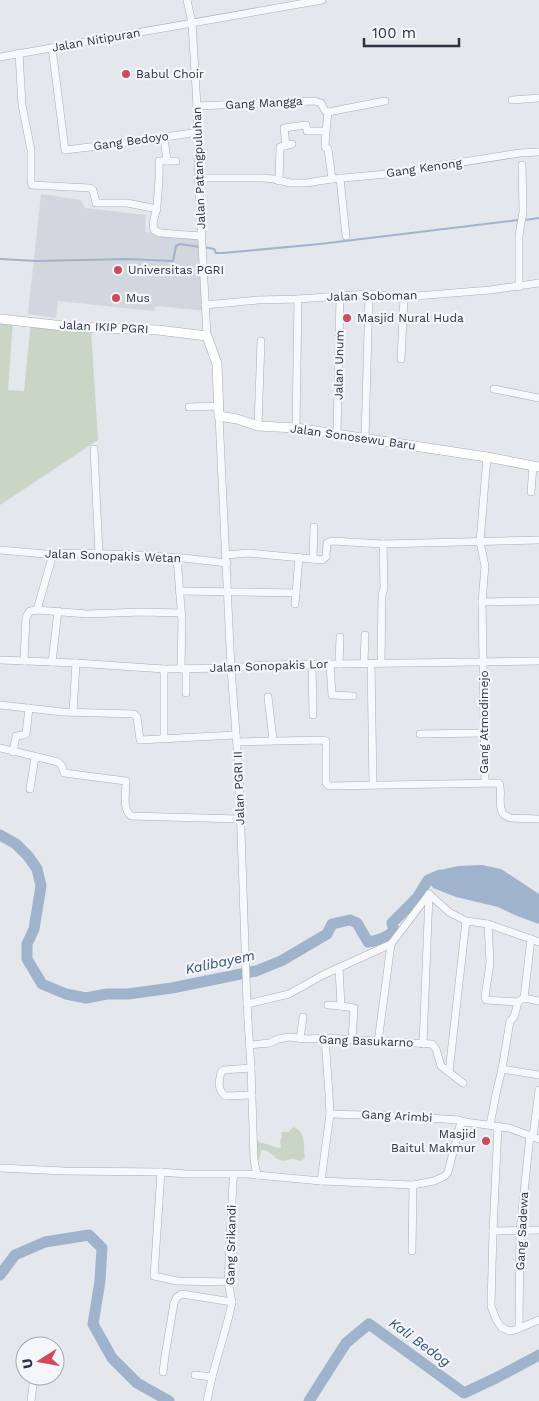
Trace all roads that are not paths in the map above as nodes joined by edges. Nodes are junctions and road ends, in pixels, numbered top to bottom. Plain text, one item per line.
1 (187, 0) edge
2 (192, 0) edge
3 (322, 0) edge
4 (192, 23) junction
5 (52, 48) junction
6 (19, 53) junction
7 (0, 57) edge
8 (539, 98) edge
9 (512, 100) dead end
10 (384, 101) dead end
11 (197, 106) junction
12 (328, 112) junction
13 (326, 131) junction
14 (198, 132) junction
15 (164, 137) junction
16 (539, 152) edge
17 (167, 161) junction
18 (176, 161) dead end
19 (522, 165) dead end
20 (198, 178) junction
21 (340, 178) junction
22 (332, 179) junction
23 (279, 181) junction
24 (157, 209) junction
25 (201, 236) junction
26 (346, 236) dead end
27 (539, 283) edge
28 (518, 287) junction
29 (369, 294) junction
30 (340, 296) junction
31 (404, 297) junction
32 (298, 299) junction
33 (205, 305) junction
34 (0, 319) edge
35 (207, 336) junction
36 (260, 341) dead end
37 (401, 359) dead end
38 (494, 389) dead end
39 (539, 398) edge
40 (219, 406) junction
41 (189, 407) dead end
42 (219, 416) junction
43 (258, 426) junction
44 (296, 428) junction
45 (337, 434) junction
46 (365, 439) junction
47 (94, 449) dead end
48 (487, 457) junction
49 (536, 466) edge
50 (530, 492) dead end
51 (314, 527) dead end
52 (539, 540) edge
53 (480, 542) junction
54 (383, 544) junction
55 (0, 550) edge
56 (53, 554) junction
57 (99, 554) junction
58 (226, 555) junction
59 (177, 558) junction
60 (300, 558) junction
61 (313, 559) junction
62 (227, 564) junction
63 (179, 590) junction
64 (228, 591) junction
65 (296, 593) junction
66 (539, 601) edge
67 (482, 602) junction
68 (295, 604) dead end
69 (33, 610) junction
70 (58, 611) junction
71 (181, 613) junction
72 (365, 635) dead end
73 (340, 637) dead end
74 (0, 660) edge
75 (24, 661) junction
76 (484, 661) junction
77 (539, 661) edge
78 (52, 662) junction
79 (76, 663) junction
80 (368, 663) junction
81 (381, 663) junction
82 (312, 664) junction
83 (330, 664) junction
84 (339, 664) junction
85 (231, 668) junction
86 (183, 669) junction
87 (164, 670) junction
88 (186, 693) dead end
89 (353, 696) dead end
90 (268, 697) dead end
91 (0, 705) edge
92 (29, 708) junction
93 (73, 712) junction
94 (313, 715) dead end
95 (484, 733) junction
96 (420, 734) dead end
97 (164, 738) junction
98 (236, 738) junction
99 (273, 740) junction
100 (0, 748) edge
101 (13, 752) junction
102 (35, 757) junction
103 (484, 782) junction
104 (373, 785) junction
105 (30, 789) dead end
106 (240, 819) junction
107 (539, 819) edge
108 (429, 894) junction
109 (466, 921) junction
110 (488, 924) junction
111 (531, 939) junction
112 (539, 942) edge
113 (391, 944) junction
114 (339, 968) junction
115 (521, 1000) junction
116 (539, 1001) edge
117 (247, 1004) junction
118 (328, 1005) dead end
119 (341, 1006) junction
120 (303, 1017) dead end
121 (325, 1038) junction
122 (300, 1039) junction
123 (352, 1040) junction
124 (378, 1042) junction
125 (422, 1044) junction
126 (250, 1045) junction
127 (252, 1068) junction
128 (502, 1070) junction
129 (449, 1072) junction
130 (539, 1075) edge
131 (463, 1083) dead end
132 (539, 1090) edge
133 (252, 1095) junction
134 (538, 1103) edge
135 (330, 1114) junction
136 (465, 1122) junction
137 (490, 1125) junction
138 (498, 1126) junction
139 (534, 1136) edge
140 (254, 1160) junction
141 (0, 1168) edge
142 (161, 1172) junction
143 (247, 1174) junction
144 (234, 1175) junction
145 (257, 1175) junction
146 (321, 1180) junction
147 (413, 1185) junction
148 (539, 1230) edge
149 (493, 1231) junction
150 (520, 1231) junction
151 (412, 1250) dead end
152 (228, 1282) junction
153 (232, 1302) junction
154 (539, 1320) edge
155 (519, 1328) junction
156 (163, 1372) dead end
157 (195, 1375) dead end
158 (212, 1378) junction
159 (33, 1386) edge
160 (31, 1401) edge
161 (207, 1401) edge

1 - 2 street
1 - 4 street, Jalan Patangpuluhan
3 - 4 street, Jalan Nitipuran
4 - 5 street, Jalan Nitipuran
4 - 11 street, Jalan Patangpuluhan
5 - 6 street, Jalan Nitipuran
5 - 15 street, Gang Bedoyo
6 - 7 street, Jalan Nitipuran
6 - 24 street
8 - 9 street
10 - 12 street
11 - 12 street, Gang Mangga
11 - 14 street, Jalan Patangpuluhan
12 - 13 street
13 - 22 street
13 - 23 street
14 - 15 street, Gang Bedoyo
14 - 20 street, Jalan Patangpuluhan
15 - 17 street
16 - 21 street, Gang Kenong
17 - 18 street
17 - 24 street
19 - 28 street
20 - 23 street, Gang Kenong
20 - 25 street, Jalan Patangpuluhan
21 - 22 street, Gang Kenong
21 - 26 street
22 - 23 street, Gang Kenong
24 - 25 street
25 - 33 street, Jalan Patangpuluhan
27 - 28 street, Jalan Soboman
28 - 31 street, Jalan Soboman
29 - 30 street, Jalan Soboman
29 - 31 street, Jalan Soboman
29 - 46 street
30 - 32 street, Jalan Soboman
30 - 45 street, Jalan Unum
31 - 37 street
32 - 33 street, Jalan Soboman
32 - 44 street
33 - 35 street, Jalan Patangpuluhan
34 - 35 main road, Jalan IKIP PGRI
35 - 40 main road
36 - 43 street
38 - 39 street
40 - 41 street
40 - 42 main road
42 - 43 main road, Jalan Sonosewu Baru
42 - 58 street, Jalan PGRI II
43 - 44 main road, Jalan Sonosewu Baru
44 - 45 main road, Jalan Sonosewu Baru
45 - 46 main road, Jalan Sonosewu Baru
46 - 48 main road, Jalan Sonosewu Baru
47 - 57 street
48 - 49 main road, Jalan Sonosewu Baru
48 - 53 street, Gang Atmodimejo
49 - 50 street
51 - 61 street
52 - 53 street
53 - 54 street
53 - 67 street, Gang Atmodimejo
54 - 61 street
54 - 81 street
55 - 56 street, Jalan Sonopakis Wetan
56 - 57 street, Jalan Sonopakis Wetan
56 - 69 street
57 - 59 street, Jalan Sonopakis Wetan
58 - 60 street
58 - 62 street, Jalan PGRI II
59 - 62 street, Jalan Sonopakis Wetan
59 - 63 street
60 - 61 street
60 - 65 street
62 - 64 street, Jalan PGRI II
63 - 64 street
63 - 71 street
64 - 65 street
64 - 85 street, Jalan PGRI II
65 - 68 street
66 - 67 street
67 - 76 street, Gang Atmodimejo
69 - 70 street
69 - 75 street
70 - 71 street
70 - 78 street
71 - 86 street
72 - 80 street
73 - 84 street
74 - 75 street, Jalan Sonopakis Lor
75 - 78 street, Jalan Sonopakis Lor
76 - 77 street, Jalan Sonopakis Lor
76 - 81 street, Jalan Sonopakis Lor
76 - 95 street, Gang Atmodimejo
78 - 79 street, Jalan Sonopakis Lor
79 - 87 street, Jalan Sonopakis Lor
79 - 93 street
80 - 81 street, Jalan Sonopakis Lor
80 - 84 street, Jalan Sonopakis Lor
80 - 104 street
82 - 83 street, Jalan Sonopakis Lor
82 - 85 street, Jalan Sonopakis Lor
82 - 94 street
83 - 84 street, Jalan Sonopakis Lor
83 - 89 street
85 - 86 street, Jalan Sonopakis Lor
85 - 98 street, Jalan PGRI II
86 - 87 street, Jalan Sonopakis Lor
86 - 88 street
87 - 97 street
90 - 99 street
91 - 92 street
92 - 93 street
92 - 101 street
93 - 97 street
95 - 96 street
95 - 103 street, Gang Atmodimejo
97 - 98 street
98 - 99 street
98 - 106 street, Jalan PGRI II
99 - 104 street
100 - 101 street
101 - 102 street
102 - 105 street
102 - 106 street
103 - 104 street
103 - 107 street
106 - 117 street, Jalan PGRI II
108 - 109 street
108 - 113 street
108 - 125 street
109 - 110 street
109 - 129 street
110 - 111 street
110 - 115 street
111 - 112 street
111 - 115 street
113 - 114 street
113 - 124 street
114 - 117 street
114 - 119 street
115 - 116 street
115 - 128 street
117 - 126 street, Jalan PGRI II
118 - 119 street
119 - 123 street
120 - 122 street
121 - 122 street, Gang Basukarno
121 - 123 street, Gang Basukarno
121 - 135 street
122 - 126 street, Gang Basukarno
123 - 124 street, Gang Basukarno
124 - 125 street, Gang Basukarno
125 - 129 street, Gang Basukarno
126 - 127 street, Jalan PGRI II
127 - 133 street, Jalan PGRI II
127 - 133 street
128 - 130 street
128 - 137 street
129 - 131 street, Gang Basukarno
132 - 134 street, Gang Sadewa
133 - 140 street, Jalan PGRI II
134 - 139 street, Gang Sadewa
135 - 136 street, Gang Arimbi
135 - 146 street
136 - 137 street, Gang Arimbi
136 - 147 street
137 - 138 street, Gang Arimbi
138 - 139 street, Gang Arimbi
138 - 149 street
139 - 150 street, Gang Sadewa
140 - 143 street, Jalan PGRI II
140 - 145 street, Jalan PGRI II
141 - 142 street
142 - 144 street
142 - 152 street
143 - 144 street
143 - 145 street
144 - 152 street, Gang Srikandi
145 - 146 street
146 - 147 street
147 - 151 street
148 - 150 street
149 - 150 street
149 - 155 street
150 - 155 street, Gang Sadewa
152 - 153 street, Gang Srikandi
153 - 156 street
153 - 158 street, Gang Srikandi
154 - 155 street
157 - 158 street
158 - 161 street, Gang Srikandi
159 - 160 street

